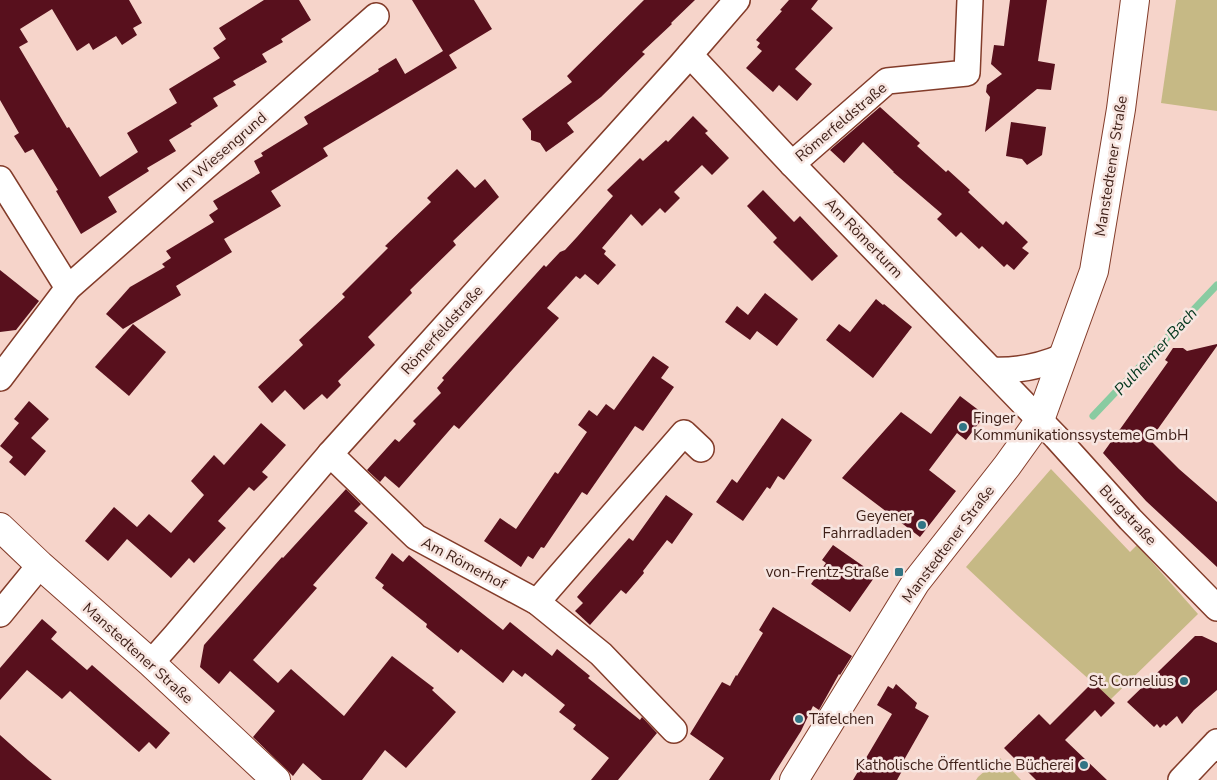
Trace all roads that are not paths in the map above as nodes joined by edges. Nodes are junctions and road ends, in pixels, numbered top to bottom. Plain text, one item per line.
1 (737, 0) edge
2 (970, 0) edge
3 (1135, 0) edge
4 (376, 16) dead end
5 (690, 55) junction
6 (792, 164) junction
7 (0, 179) edge
8 (68, 288) junction
9 (1062, 357) junction
10 (992, 370) junction
11 (0, 378) edge
12 (1040, 420) junction
13 (701, 449) dead end
14 (330, 454) junction
15 (0, 527) edge
16 (40, 565) junction
17 (537, 602) junction
18 (1217, 608) edge
19 (0, 614) edge
20 (151, 663) junction
21 (674, 730) dead end
22 (1217, 742) edge
23 (276, 780) edge
24 (794, 780) edge
25 (1181, 780) edge

1 - 5 street, Römerfeldstraße
2 - 6 street, Römerfeldstraße
3 - 9 street, Manstedtener Straße
4 - 8 street, Im Wiesengrund
5 - 6 street, Am Römerturm
5 - 14 street, Römerfeldstraße
6 - 10 street, Am Römerturm
7 - 8 street
8 - 11 street, Im Wiesengrund
9 - 10 street
9 - 12 street, Manstedtener Straße
10 - 12 street, Am Römerturm
12 - 18 street, Burgstraße
12 - 24 street, Manstedtener Straße
13 - 17 street
14 - 17 street, Am Römerhof
14 - 20 street, Römerfeldstraße
15 - 16 street, Manstedtener Straße
16 - 19 street
16 - 20 street, Manstedtener Straße
17 - 21 street, Am Römerhof
20 - 23 street, Manstedtener Straße
22 - 25 street

